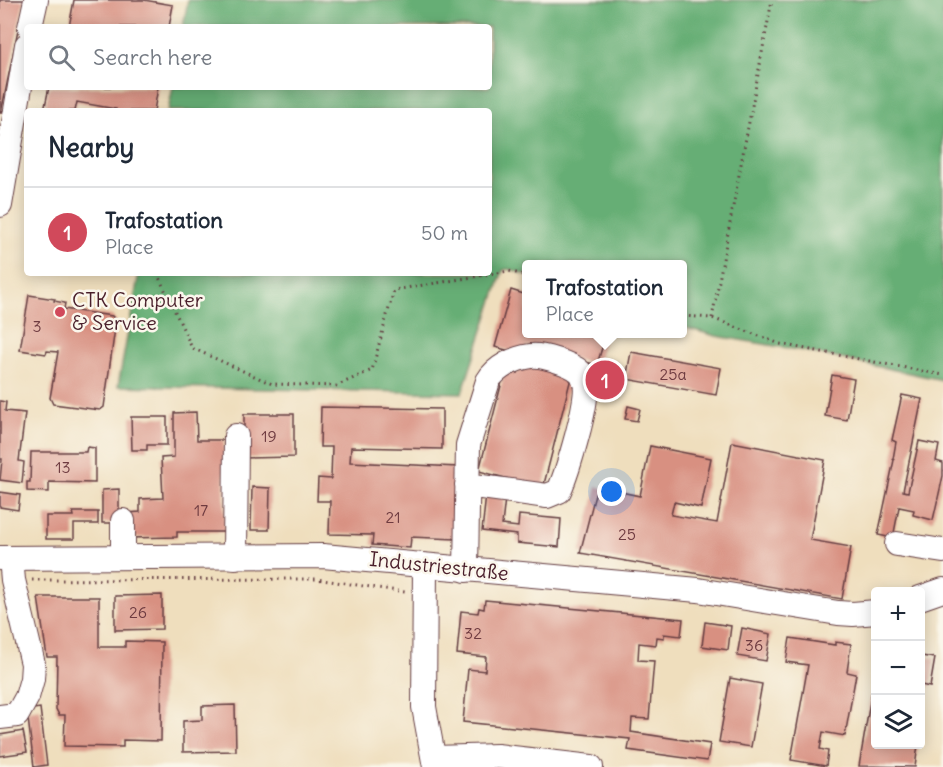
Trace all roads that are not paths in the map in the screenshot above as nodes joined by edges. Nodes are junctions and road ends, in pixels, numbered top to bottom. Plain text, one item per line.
1 (36, 0) edge
2 (31, 24) edge
3 (24, 59) edge
4 (4, 152) edge
5 (0, 205) edge
6 (236, 436) dead end
7 (467, 485) junction
8 (123, 521) dead end
9 (897, 544) dead end
10 (943, 551) edge
11 (123, 557) junction
12 (235, 557) junction
13 (8, 565) edge
14 (425, 566) junction
15 (466, 570) junction
16 (943, 590) edge
17 (925, 597) edge
18 (871, 613) edge
19 (0, 717) edge
20 (435, 762) edge
21 (591, 767) edge

1 - 2 street
3 - 4 street
4 - 5 street
6 - 12 street
7 - 7 street
7 - 15 street
8 - 11 street
9 - 10 street
11 - 12 street, Industriestraße
11 - 13 street, Industriestraße
12 - 14 street, Industriestraße
13 - 19 street
14 - 15 street, Industriestraße
14 - 20 street
15 - 18 street, Industriestraße
16 - 17 street
20 - 21 street

